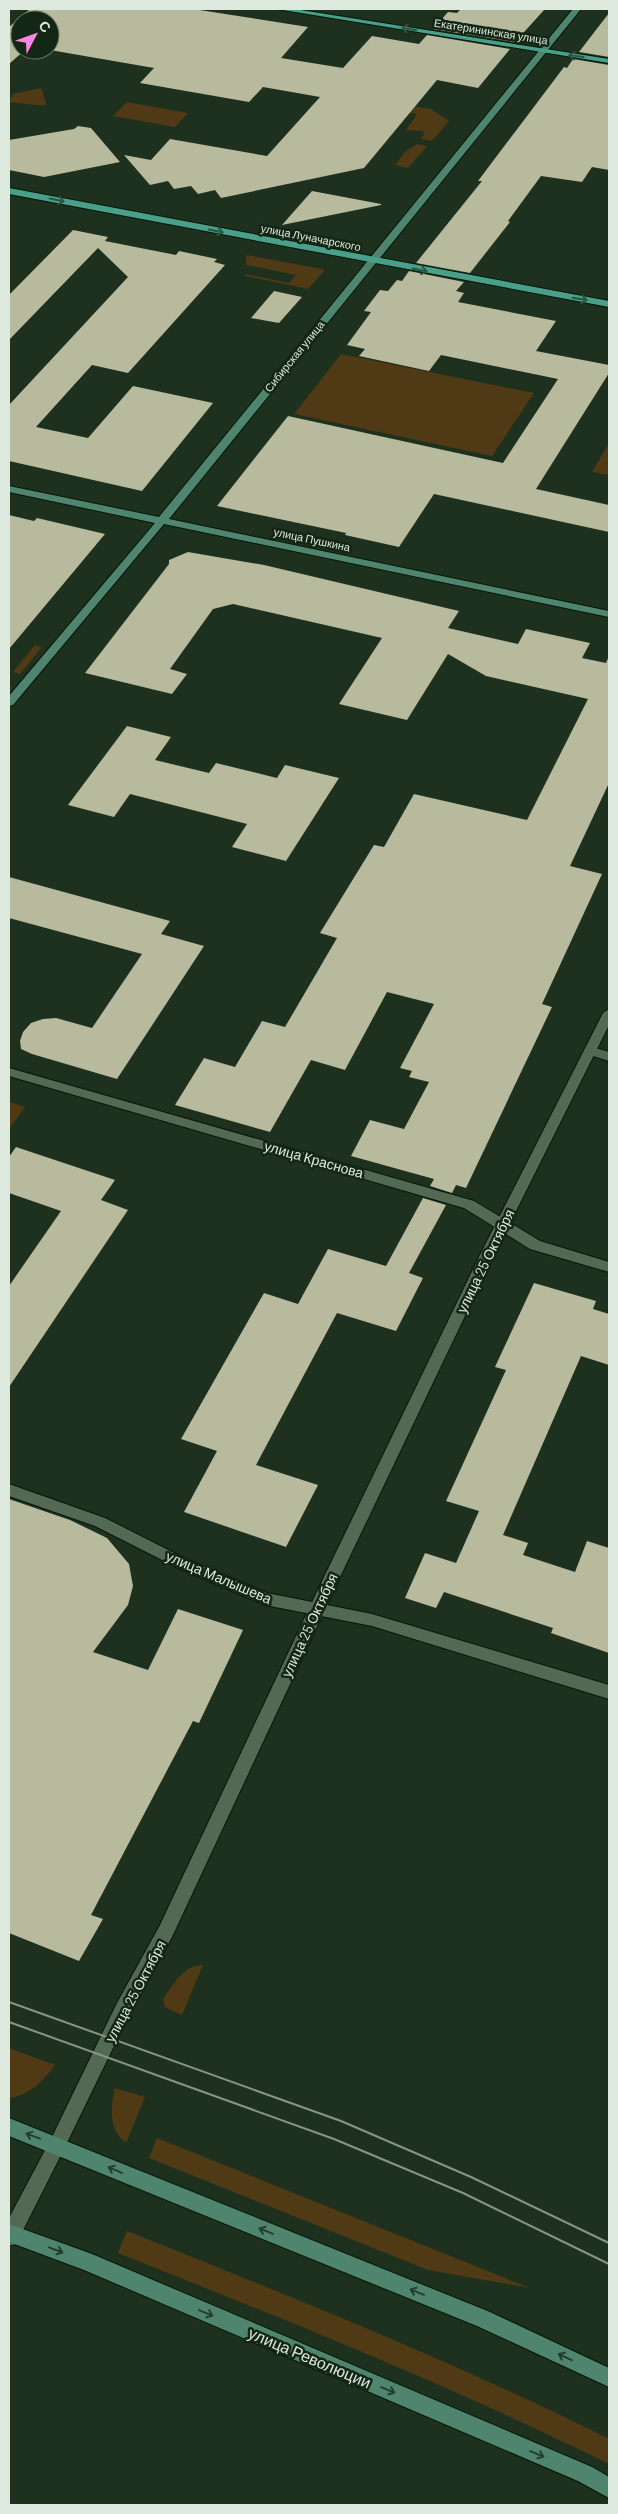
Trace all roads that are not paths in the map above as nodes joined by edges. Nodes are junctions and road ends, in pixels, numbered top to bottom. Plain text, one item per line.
1 (281, 9) edge
2 (577, 9) edge
3 (543, 50) junction
4 (609, 61) edge
5 (9, 191) edge
6 (372, 260) junction
7 (609, 304) edge
8 (9, 489) edge
9 (161, 520) junction
10 (609, 614) edge
11 (9, 703) edge
12 (609, 1013) edge
13 (592, 1052) junction
14 (609, 1057) edge
15 (9, 1072) edge
16 (502, 1225) junction
17 (609, 1267) edge
18 (9, 1490) edge
19 (317, 1609) junction
20 (609, 1692) edge
21 (9, 2127) edge
22 (57, 2145) junction
23 (9, 2234) edge
24 (609, 2378) edge
25 (609, 2488) edge

3 -> 1 main road, Екатерининская улица
2 - 3 main road, Сибирская улица
4 -> 3 main road, Екатерининская улица
3 - 6 main road, Сибирская улица
5 -> 6 main road, улица Луначарского
6 -> 7 main road, улица Луначарского
6 - 9 main road, Сибирская улица
8 - 9 main road, улица Пушкина
9 - 10 main road, улица Пушкина
9 - 11 main road, Сибирская улица
12 - 13 street, улица 25 Октября
13 - 14 street
13 - 16 street, улица 25 Октября
15 - 16 street, улица Краснова
16 - 17 street, улица Краснова
16 - 19 street, улица 25 Октября
18 - 19 street, улица Малышева
19 - 20 street, улица Малышева
19 - 22 street, улица 25 Октября
22 -> 21 main road
22 - 23 street, улица 25 Октября
24 -> 22 main road
23 -> 25 main road, улица Революции

